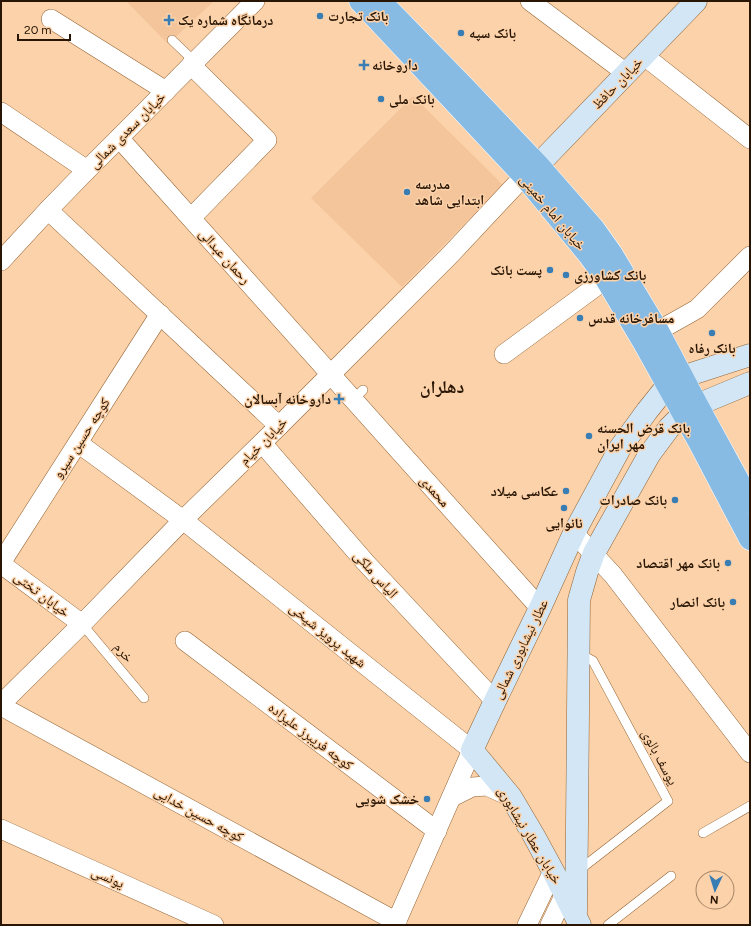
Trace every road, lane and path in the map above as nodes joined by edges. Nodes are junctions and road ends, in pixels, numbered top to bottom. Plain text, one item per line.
1 (255, 1) edge
2 (360, 1) edge
3 (380, 1) edge
4 (530, 1) edge
5 (696, 1) edge
6 (51, 19) dead end
7 (172, 40) dead end
8 (643, 55) junction
9 (193, 64) junction
10 (626, 73) junction
11 (166, 91) junction
12 (1, 112) edge
13 (119, 138) junction
14 (750, 139) edge
15 (87, 170) junction
16 (531, 171) junction
17 (48, 210) junction
18 (191, 218) junction
19 (750, 256) edge
20 (1, 261) edge
21 (606, 279) junction
22 (160, 314) junction
23 (658, 332) junction
24 (504, 354) dead end
25 (744, 357) edge
26 (330, 374) junction
27 (675, 382) junction
28 (749, 384) edge
29 (647, 411) junction
30 (683, 416) junction
31 (279, 426) junction
32 (78, 442) junction
33 (262, 443) junction
34 (750, 502) edge
35 (183, 520) junction
36 (574, 533) junction
37 (750, 539) edge
38 (594, 553) junction
39 (1, 563) edge
40 (540, 608) junction
41 (82, 624) junction
42 (185, 641) dead end
43 (578, 653) junction
44 (144, 698) dead end
45 (495, 701) junction
46 (1, 705) edge
47 (472, 750) junction
48 (750, 753) edge
49 (452, 797) junction
50 (511, 797) junction
51 (750, 806) edge
52 (1, 830) edge
53 (437, 831) junction
54 (703, 833) dead end
55 (553, 871) junction
56 (576, 871) junction
57 (671, 876) dead end
58 (565, 894) junction
59 (578, 920) edge
60 (396, 923) edge
61 (214, 925) edge
62 (527, 925) edge
63 (550, 925) edge
64 (608, 925) edge

1 - 9 street, خیابان سعدی شمالی
2 - 16 highway, خیابان امام خمینی
3 - 16 highway, خیابان امام خمینی
4 - 10 street
5 - 8 main road, خیابان حافظ
6 - 11 street
7 - 9 lane
8 - 10 main road, خیابان حافظ
8 - 14 street
9 - 11 street, خیابان سعدی شمالی
9 - 18 street
10 - 16 main road, خیابان حافظ
11 - 13 street, خیابان سعدی شمالی
12 - 15 street
13 - 15 street, خیابان سعدی شمالی
13 - 18 street, رحمان عبدالی
15 - 17 street, خیابان سعدی شمالی
16 - 21 highway, خیابان امام خمینی
16 - 23 highway, خیابان امام خمینی
16 - 26 street, خیابان خیام
17 - 20 street, خیابان سعدی شمالی
17 - 22 street
18 - 26 street, رحمان عبدالی
19 - 23 street
21 - 24 street
21 - 27 highway, خیابان امام خمینی
22 - 31 street
22 - 32 street, کوچه حسین سیرو
23 - 27 highway, خیابان امام خمینی
25 - 27 main road
25 - 28 main road
26 - 31 street, خیابان خیام
26 - 40 street, محمدی
27 - 29 main road, عطار نیشابوری شمالی
27 - 30 highway, خیابان امام خمینی
28 - 30 main road
29 - 30 main road
29 - 36 main road, عطار نیشابوری شمالی
30 - 34 highway, خیابان امام خمینی
30 - 37 highway, خیابان امام خمینی
30 - 38 main road
31 - 33 street, خیابان خیام
32 - 35 street, شهید پرویز شیخی
32 - 39 street, کوچه حسین سیرو
33 - 35 street, خیابان خیام
33 - 45 street, الیاس ملکی
35 - 41 street, خیابان خیام
35 - 47 street, شهید پرویز شیخی
36 - 38 street
36 - 40 main road, عطار نیشابوری شمالی
38 - 43 main road
38 - 48 street
39 - 41 street, خیابان تختی
40 - 45 main road, عطار نیشابوری شمالی
41 - 44 lane, خرم
41 - 46 street, خیابان خیام
42 - 53 street, کوچه فریبرز علیزاده
43 - 56 main road
43 - 56 lane, یوسف بالوی
45 - 47 main road, عطار نیشابوری شمالی
46 - 60 street, کوچه حسین خدایی
47 - 49 street, عطار نیشابوری شمالی
47 - 50 main road, خیابان عطار نیشابوری
49 - 50 street
49 - 53 street, عطار نیشابوری شمالی
50 - 55 main road, خیابان عطار نیشابوری
51 - 54 lane
52 - 61 street, یونسی
53 - 60 street, عطار نیشابوری شمالی
55 - 58 main road, خیابان عطار نیشابوری
55 - 62 street
56 - 59 main road
57 - 64 lane
58 - 59 main road, خیابان عطار نیشابوری
58 - 63 street

